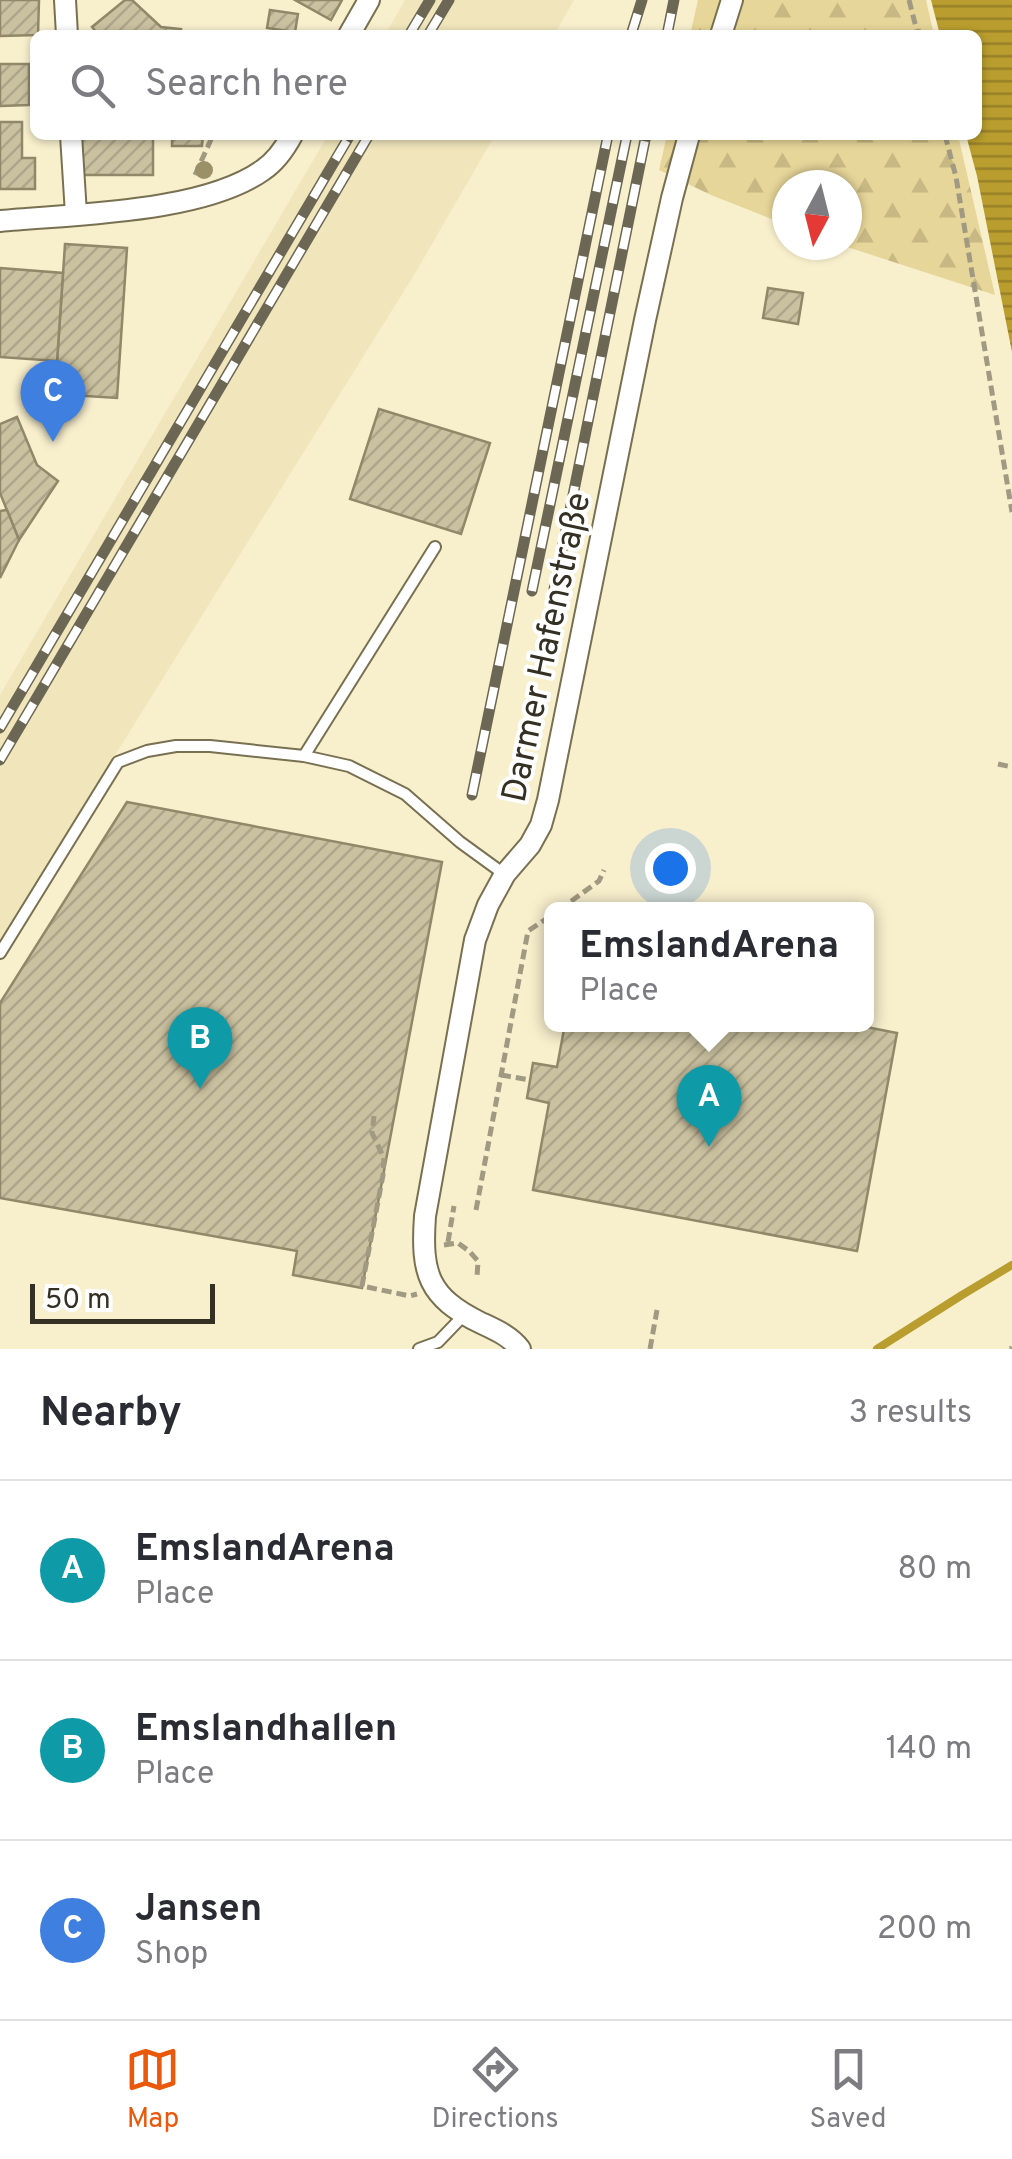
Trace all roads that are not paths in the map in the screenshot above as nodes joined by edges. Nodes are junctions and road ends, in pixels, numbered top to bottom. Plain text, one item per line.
1 (65, 0) edge
2 (369, 0) edge
3 (732, 0) edge
4 (66, 30) edge
5 (353, 30) edge
6 (723, 30) edge
7 (71, 140) edge
8 (289, 140) edge
9 (688, 140) edge
10 (76, 214) junction
11 (0, 221) edge
12 (436, 547) dead end
13 (304, 756) junction
14 (505, 874) junction
15 (0, 953) edge
16 (464, 1314) junction
17 (419, 1349) edge
18 (520, 1349) edge

1 - 4 street
2 - 5 street
3 - 6 street
7 - 10 street
8 - 10 street
9 - 14 street, Darmer Hafenstraße
10 - 11 street
12 - 13 lane
13 - 14 lane
13 - 15 lane
14 - 16 street, Darmer Hafenstraße
16 - 17 lane
16 - 18 street

